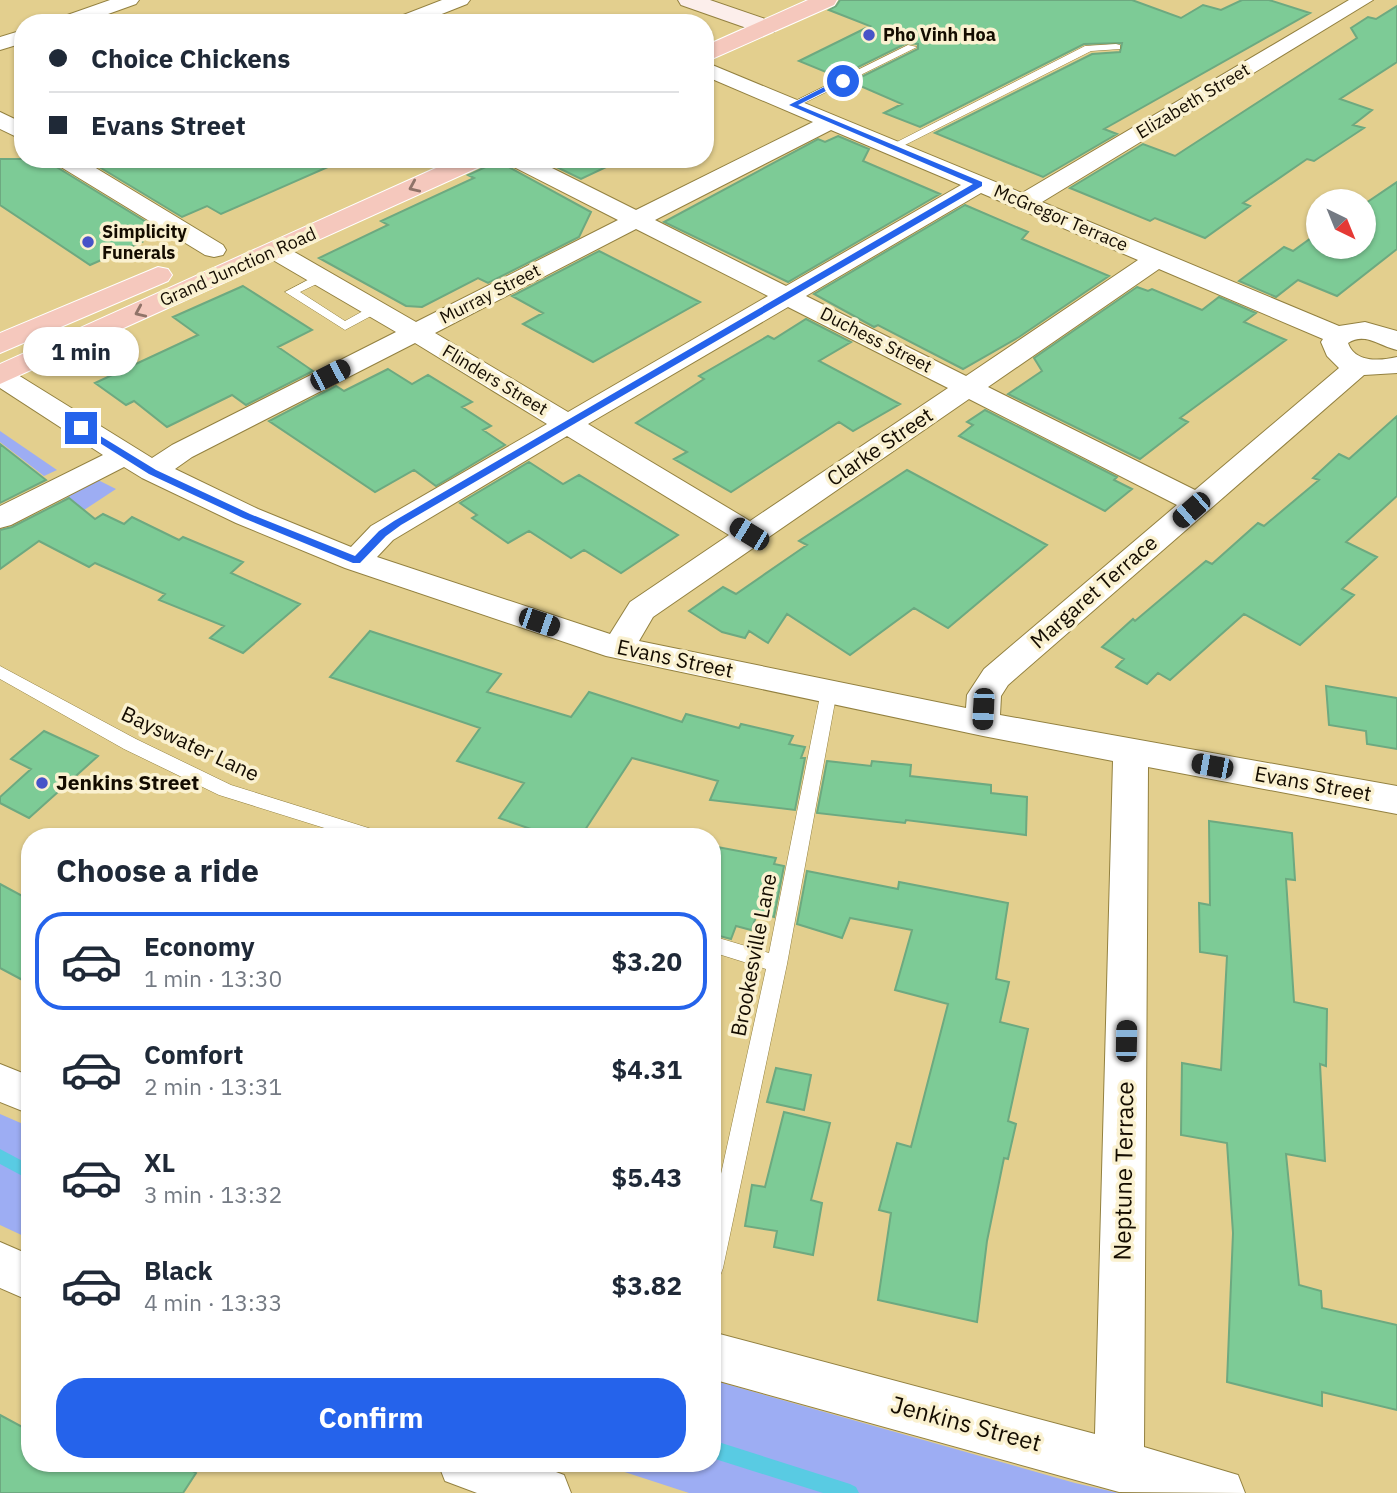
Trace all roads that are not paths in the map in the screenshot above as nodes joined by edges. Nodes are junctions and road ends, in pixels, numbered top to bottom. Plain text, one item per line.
1 (129, 0) edge
2 (460, 0) edge
3 (689, 0) edge
4 (778, 0) edge
5 (826, 0) edge
6 (1363, 0) edge
7 (89, 14) edge
8 (423, 14) edge
9 (739, 17) junction
10 (766, 27) junction
11 (714, 28) edge
12 (912, 47) dead end
13 (1116, 47) dead end
14 (714, 51) edge
15 (714, 72) edge
16 (792, 105) junction
17 (831, 121) junction
18 (893, 147) junction
19 (79, 168) edge
20 (398, 168) edge
21 (457, 168) edge
22 (534, 168) edge
23 (979, 184) junction
24 (1023, 202) junction
25 (636, 220) junction
26 (214, 250) junction
27 (275, 251) junction
28 (1157, 259) junction
29 (786, 295) junction
30 (415, 332) junction
31 (1393, 335) edge
32 (1339, 336) junction
33 (0, 344) edge
34 (1359, 365) junction
35 (1397, 365) edge
36 (0, 376) edge
37 (969, 387) junction
38 (567, 424) junction
39 (124, 456) junction
40 (152, 472) junction
41 (1198, 504) junction
42 (0, 518) edge
43 (749, 534) junction
44 (356, 561) junction
45 (618, 648) junction
46 (0, 672) edge
47 (829, 691) junction
48 (983, 724) junction
49 (1131, 750) junction
50 (1397, 800) edge
51 (346, 828) edge
52 (721, 947) edge
53 (776, 964) junction
54 (0, 1082) edge
55 (21, 1092) edge
56 (721, 1225) edge
57 (0, 1264) edge
58 (21, 1274) edge
59 (721, 1357) edge
60 (1119, 1467) junction
61 (488, 1472) edge
62 (546, 1493) edge
63 (1220, 1493) edge

1 - 7 street
2 - 8 street
3 - 9 street
4 - 9 highway
5 - 10 highway
6 - 24 street, Elizabeth Street
9 - 10 street
9 - 11 highway
10 - 14 highway
12 - 16 lane
13 - 18 lane
15 - 16 street, McGregor Terrace
16 - 17 street, McGregor Terrace
17 - 18 street, McGregor Terrace
17 - 25 street, Murray Street
18 - 23 street, McGregor Terrace
19 - 26 street
20 - 26 highway, Grand Junction Road
21 -> 27 highway, Grand Junction Road
22 - 25 street, Duchess Street
23 - 24 street, McGregor Terrace
23 - 29 street
24 - 28 street, McGregor Terrace
25 - 29 street, Duchess Street
25 - 30 street, Murray Street
26 - 33 highway, Grand Junction Road
27 - 30 street, Flinders Street
27 -> 36 highway, Grand Junction Road
28 - 32 street, McGregor Terrace
28 - 37 street, Clarke Street
29 - 37 street, Duchess Street
29 - 38 street
30 - 38 street, Flinders Street
30 - 40 street, Murray Street
31 - 32 street
32 - 34 street
34 - 35 street
34 - 41 street, Margaret Terrace
36 - 39 street, Evans Street
37 - 41 street, Duchess Street
37 - 43 street, Clarke Street
38 - 43 street, Flinders Street
38 - 44 street
39 - 40 street, Evans Street
39 - 42 street
40 - 44 street, Evans Street
41 - 48 street, Margaret Terrace
43 - 45 street, Clarke Street
44 - 45 street, Evans Street
45 - 47 street, Evans Street
46 - 51 lane, Bayswater Lane
47 - 48 street, Evans Street
47 - 53 lane, Brookesville Lane
48 - 49 street, Evans Street
49 - 50 street, Evans Street
49 - 60 street, Neptune Terrace
52 - 53 lane
53 - 56 lane, Brookesville Lane
54 - 55 street
57 - 58 street
59 - 60 street, Jenkins Street
60 - 63 street, Jenkins Street
61 - 62 street

